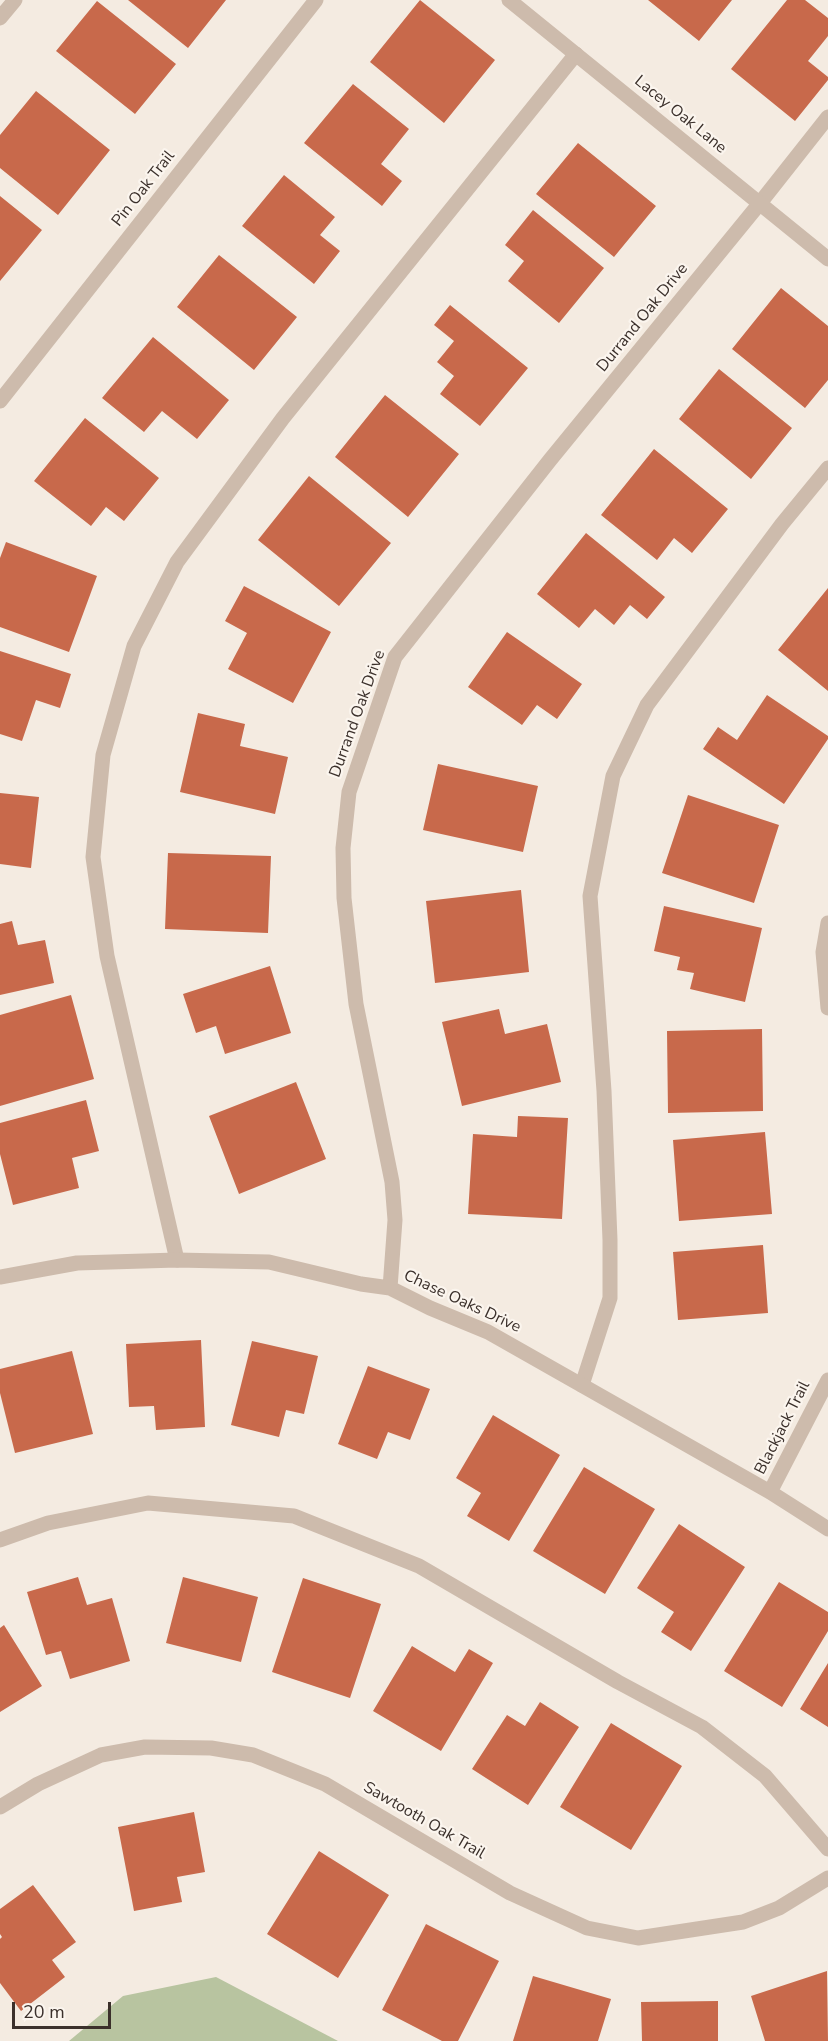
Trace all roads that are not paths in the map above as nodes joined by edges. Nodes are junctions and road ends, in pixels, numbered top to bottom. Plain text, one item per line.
1 (15, 0) edge
2 (316, 0) edge
3 (508, 0) edge
4 (0, 18) edge
5 (576, 54) junction
6 (828, 117) edge
7 (760, 203) junction
8 (828, 259) edge
9 (0, 401) edge
10 (828, 468) edge
11 (828, 923) edge
12 (828, 1008) edge
13 (177, 1260) junction
14 (0, 1277) edge
15 (390, 1288) junction
16 (828, 1380) edge
17 (582, 1385) junction
18 (770, 1492) junction
19 (828, 1529) edge
20 (0, 1540) edge
21 (0, 1807) edge
22 (828, 1849) edge
23 (828, 1878) edge

1 - 4 street
2 - 9 street, Pin Oak Trail
3 - 5 street, Lacey Oak Lane
5 - 7 street, Lacey Oak Lane
5 - 13 street
6 - 7 street, Durrand Oak Drive
7 - 8 street, Lacey Oak Lane
7 - 15 street, Durrand Oak Drive
10 - 17 street
11 - 12 street
13 - 14 street, Chase Oaks Drive
13 - 15 street, Chase Oaks Drive
15 - 17 street, Chase Oaks Drive
16 - 18 street, Blackjack Trail
17 - 18 street, Chase Oaks Drive
18 - 19 street, Chase Oaks Drive
20 - 22 street
21 - 23 street, Sawtooth Oak Trail

